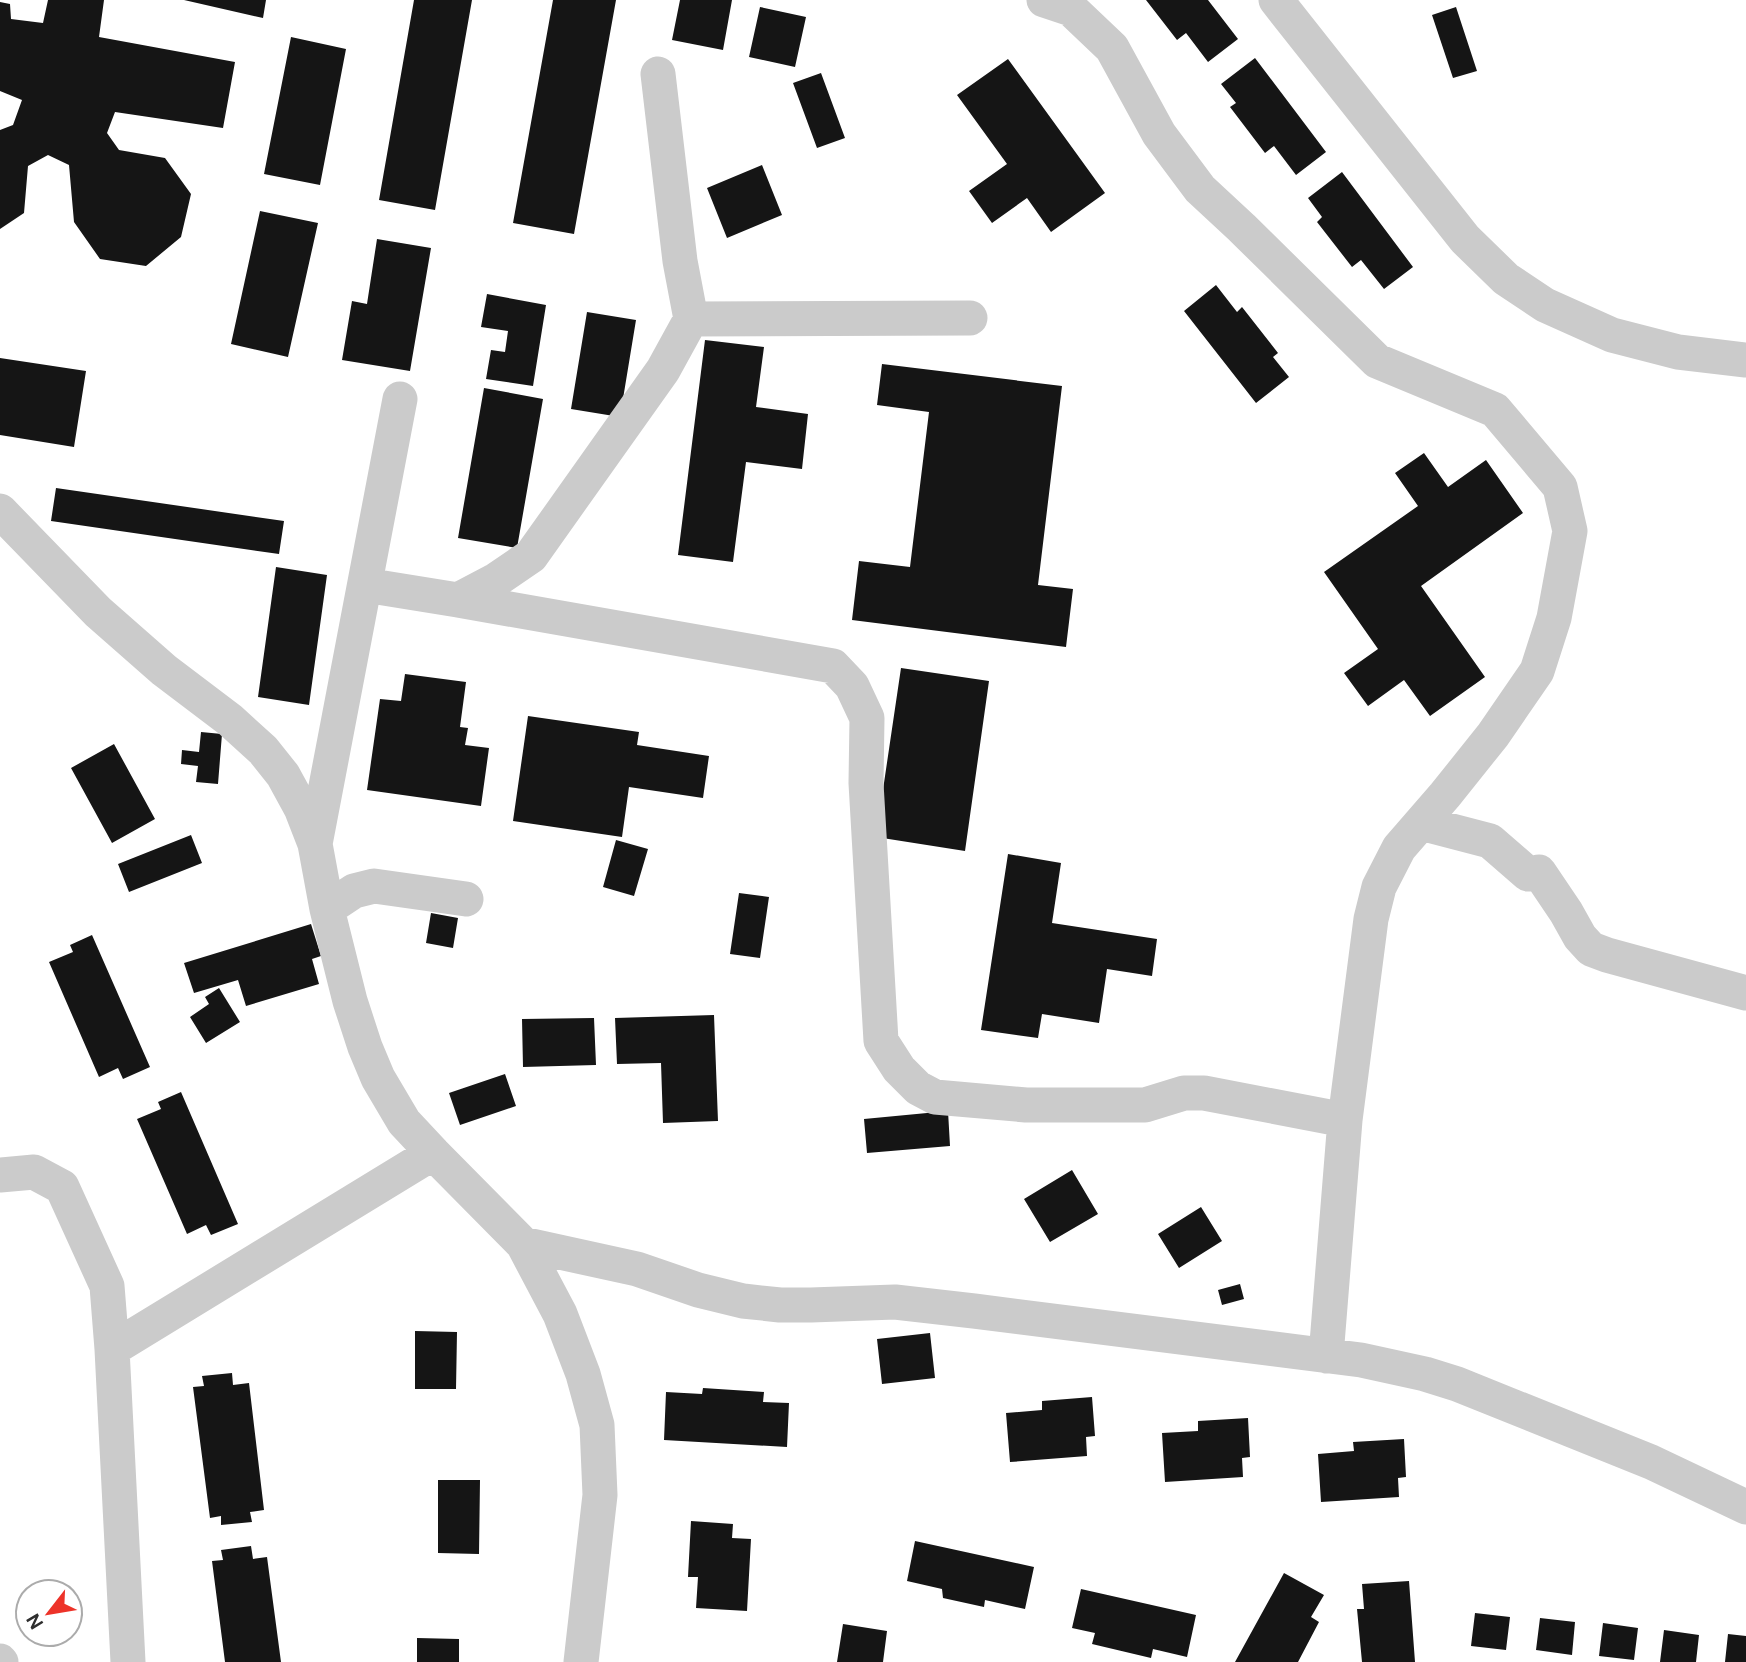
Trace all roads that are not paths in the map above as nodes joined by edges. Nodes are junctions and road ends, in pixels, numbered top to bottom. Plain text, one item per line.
1 (1044, 0) edge
2 (1276, 0) edge
3 (658, 74) dead end
4 (691, 318) junction
5 (970, 318) dead end
6 (1746, 360) edge
7 (400, 399) dead end
8 (0, 511) edge
9 (365, 585) junction
10 (458, 600) junction
11 (1421, 822) junction
12 (315, 844) junction
13 (466, 899) dead end
14 (327, 909) junction
15 (1746, 993) edge
16 (1345, 1120) junction
17 (433, 1153) junction
18 (0, 1175) edge
19 (523, 1244) junction
20 (112, 1349) junction
21 (1326, 1356) junction
22 (1746, 1507) edge
23 (128, 1662) edge
24 (581, 1662) edge

1 - 11 street
2 - 6 street
3 - 4 street
4 - 5 street
4 - 10 street
7 - 9 street
8 - 12 street
9 - 10 street
9 - 12 street
10 - 16 street
11 - 15 street
11 - 16 street
12 - 14 street
13 - 14 street
14 - 17 street
16 - 21 street
17 - 19 street
17 - 20 street
18 - 20 street
19 - 21 street
19 - 24 street
20 - 23 street
21 - 22 street

